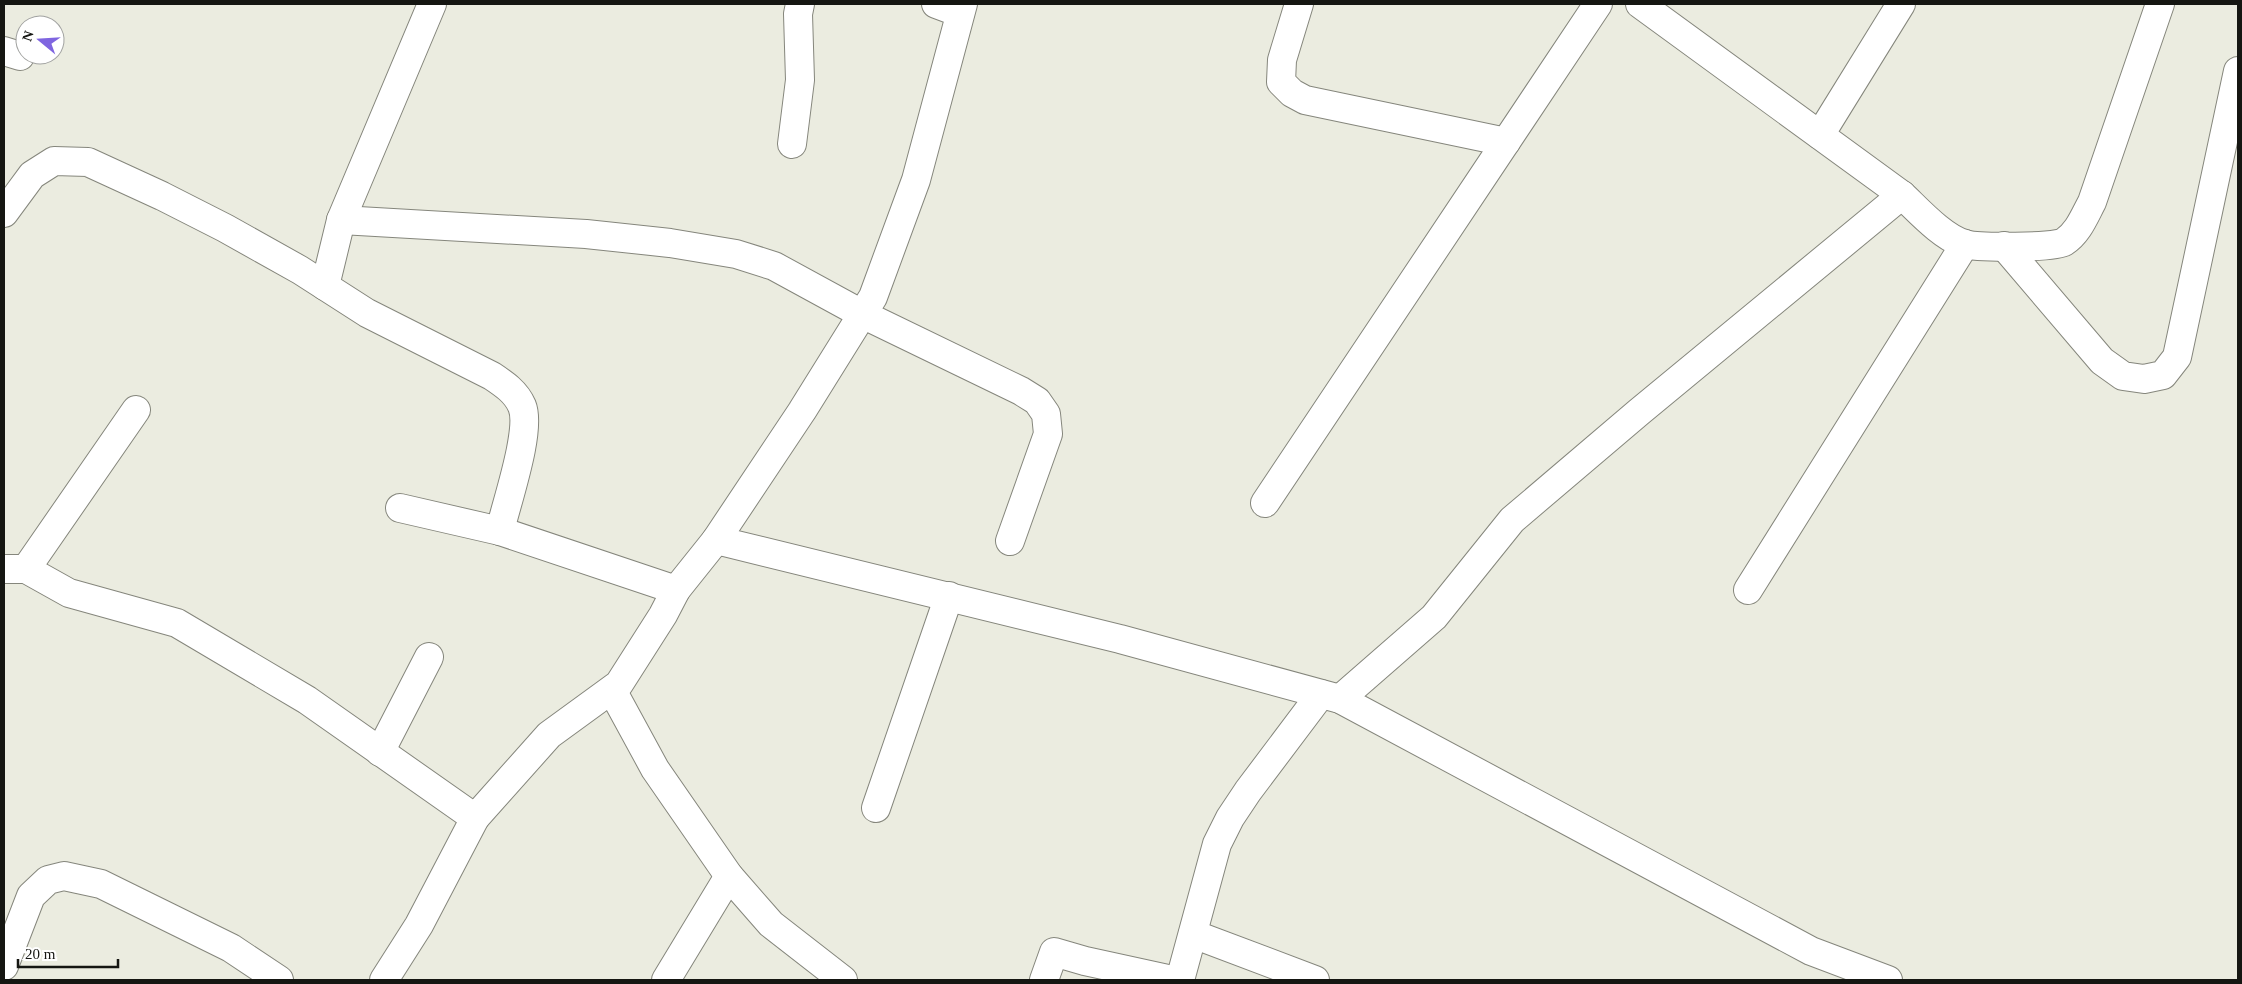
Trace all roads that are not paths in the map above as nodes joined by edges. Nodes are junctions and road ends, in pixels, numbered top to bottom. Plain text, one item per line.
1 (432, 4) edge
2 (800, 4) edge
3 (1299, 4) edge
4 (1598, 4) edge
5 (1640, 4) edge
6 (1901, 4) edge
7 (2160, 4) edge
8 (953, 7) edge
9 (2238, 71) edge
10 (1820, 135) junction
11 (1506, 142) junction
12 (792, 144) dead end
13 (1902, 195) junction
14 (4, 213) edge
15 (341, 220) junction
16 (1965, 244) junction
17 (2004, 246) junction
18 (325, 286) junction
19 (862, 314) junction
20 (136, 410) dead end
21 (1265, 503) dead end
22 (400, 508) dead end
23 (500, 531) junction
24 (716, 540) junction
25 (1010, 541) dead end
26 (15, 569) edge
27 (676, 590) junction
28 (1748, 590) dead end
29 (949, 596) junction
30 (430, 656) dead end
31 (612, 690) junction
32 (1331, 696) junction
33 (380, 752) junction
34 (876, 808) dead end
35 (475, 818) junction
36 (729, 876) junction
37 (1193, 934) junction
38 (4, 966) edge
39 (279, 980) edge
40 (384, 980) edge
41 (666, 980) edge
42 (843, 980) edge
43 (1044, 980) edge
44 (1172, 980) edge
45 (1180, 980) edge
46 (1315, 980) edge
47 (1888, 980) edge

1 - 15 street
2 - 12 street
3 - 11 street
4 - 11 street
5 - 10 street
6 - 10 street
7 - 17 street
8 - 19 street
9 - 17 street
10 - 13 street
11 - 21 street
13 - 16 street
13 - 32 street
14 - 18 street
15 - 18 street
15 - 19 street
16 - 17 street
16 - 28 street
18 - 23 street
19 - 24 street
19 - 25 street
20 - 26 street
22 - 23 street
23 - 27 street
24 - 27 street
24 - 29 street
26 - 33 street
27 - 31 street
29 - 32 street
29 - 34 street
30 - 33 street
31 - 35 street
31 - 36 street
32 - 37 street
32 - 47 street
33 - 35 street
35 - 40 street
36 - 41 street
36 - 42 street
37 - 45 street
37 - 46 street
38 - 39 street
43 - 44 street

